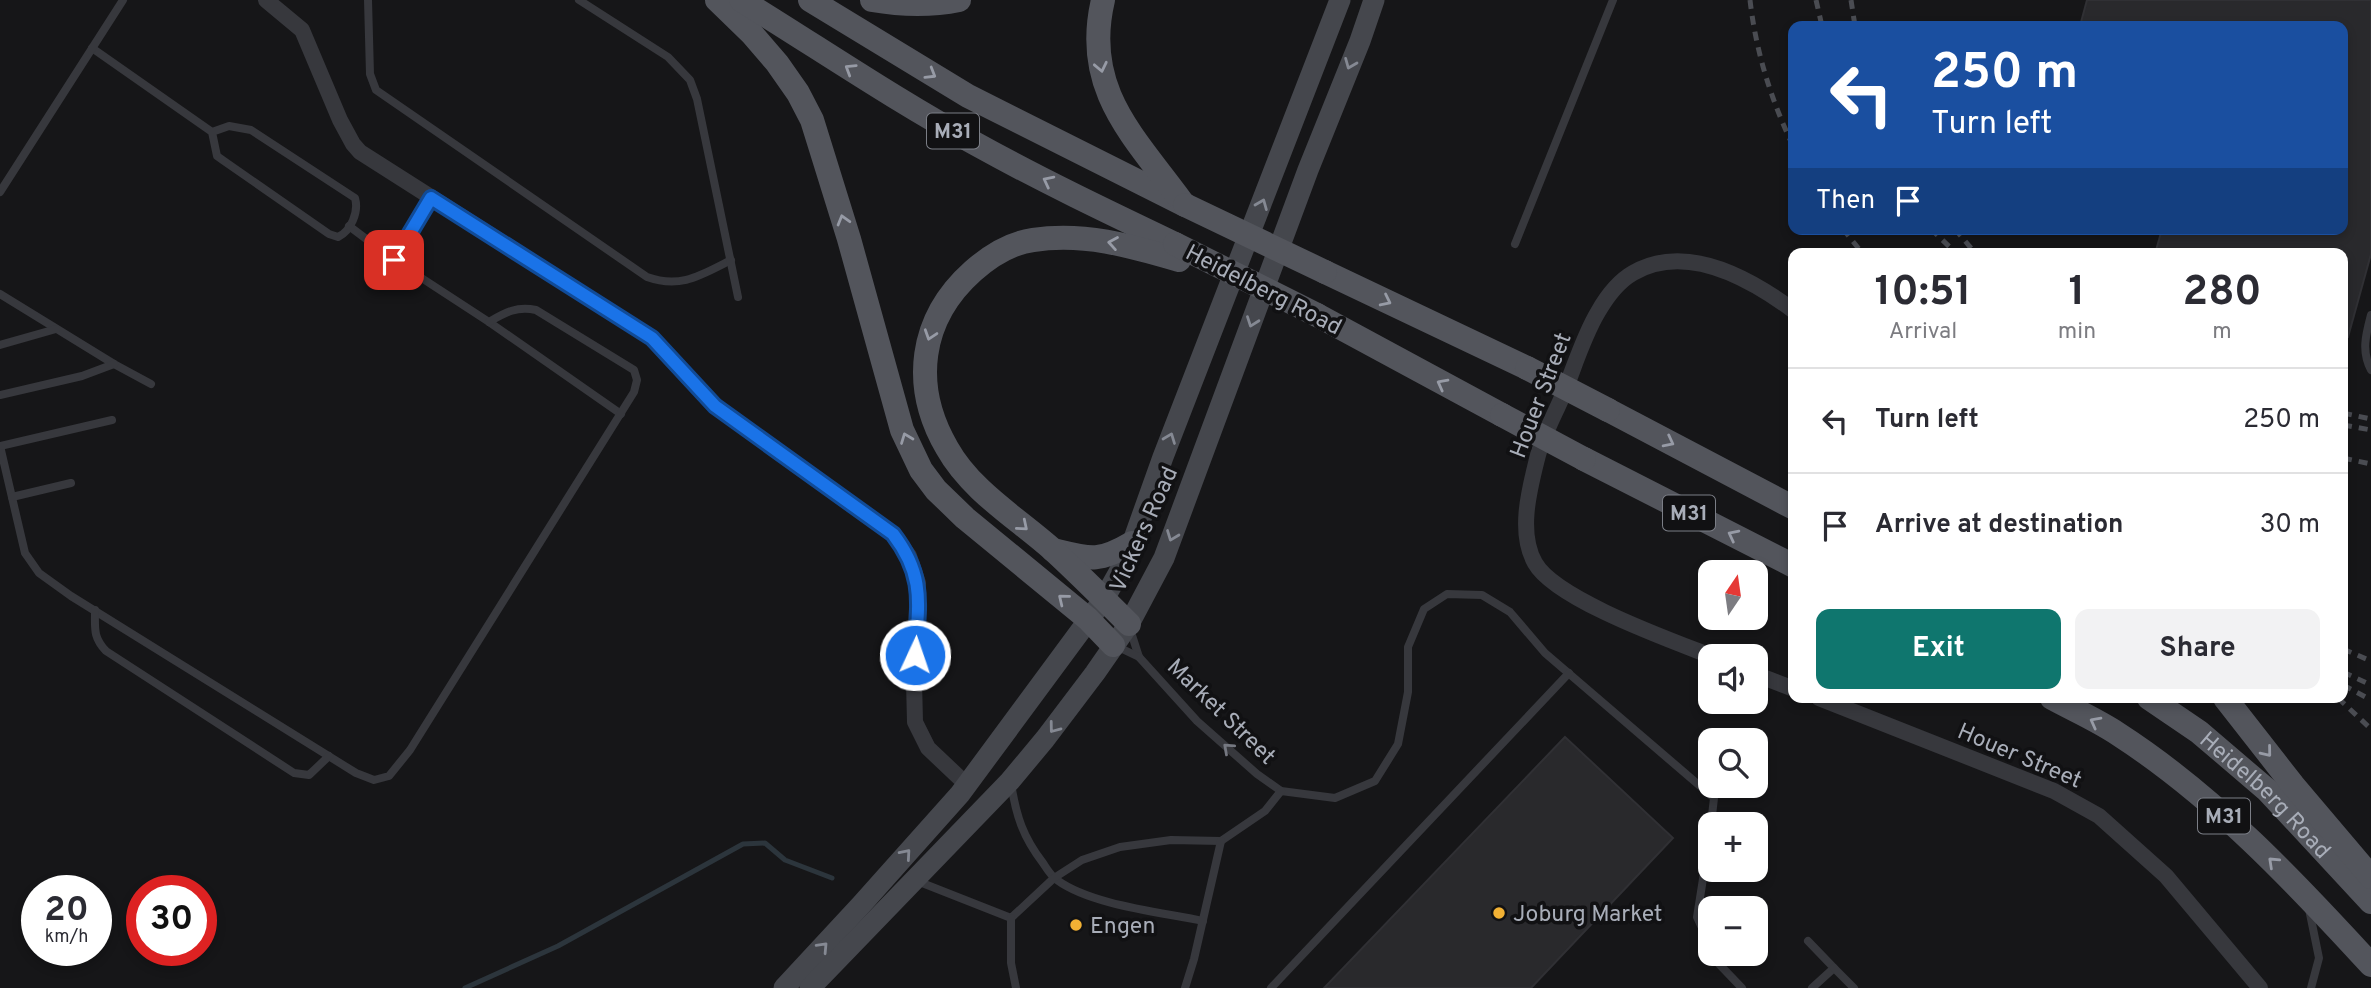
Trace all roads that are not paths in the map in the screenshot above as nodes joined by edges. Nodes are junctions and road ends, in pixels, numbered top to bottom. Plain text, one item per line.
1 (122, 0) edge
2 (266, 0) edge
3 (368, 0) edge
4 (579, 0) edge
5 (717, 0) edge
6 (741, 0) edge
7 (810, 0) edge
8 (872, 0) edge
9 (959, 0) edge
10 (1103, 0) edge
11 (1340, 0) edge
12 (1374, 0) edge
13 (1613, 0) edge
14 (92, 48) junction
15 (212, 132) junction
16 (0, 192) edge
17 (431, 198) junction
18 (1185, 205) junction
19 (349, 226) junction
20 (1515, 244) dead end
21 (1177, 252) junction
22 (394, 260) junction
23 (731, 260) junction
24 (0, 294) edge
25 (738, 297) dead end
26 (1788, 307) edge
27 (2371, 315) edge
28 (489, 321) junction
29 (55, 329) junction
30 (0, 345) edge
31 (114, 364) junction
32 (2371, 370) edge
33 (151, 384) dead end
34 (0, 395) edge
35 (621, 414) junction
36 (112, 420) dead end
37 (0, 446) edge
38 (71, 483) dead end
39 (12, 497) junction
40 (1788, 505) edge
41 (1132, 543) junction
42 (1052, 550) junction
43 (1788, 563) edge
44 (1104, 598) junction
45 (95, 610) junction
46 (1088, 619) junction
47 (1129, 624) junction
48 (1113, 645) junction
49 (1698, 650) edge
50 (1139, 657) junction
51 (1569, 673) junction
52 (1768, 679) edge
53 (1788, 686) edge
54 (1832, 703) edge
55 (2061, 703) edge
56 (2156, 703) edge
57 (2229, 703) edge
58 (329, 756) junction
59 (1010, 780) junction
60 (966, 785) junction
61 (1281, 791) junction
62 (1712, 812) edge
63 (1221, 841) junction
64 (2371, 877) edge
65 (1054, 878) junction
66 (914, 880) junction
67 (2305, 892) junction
68 (2371, 902) edge
69 (1011, 918) junction
70 (1203, 921) junction
71 (1808, 941) dead end
72 (2371, 965) edge
73 (1721, 966) edge
74 (1834, 968) junction
75 (784, 988) edge
76 (810, 988) edge
77 (1016, 988) edge
78 (1185, 988) edge
79 (1271, 988) edge
80 (1742, 988) edge
81 (1812, 988) edge
82 (1854, 988) edge
83 (2260, 988) edge
84 (2311, 988) edge

1 - 14 lane
2 - 17 street
3 - 23 lane
4 - 23 lane
46 -> 5 main road
21 -> 6 main road, Heidelberg Road / M31
7 -> 18 main road, Heidelberg Road / M31
8 - 9 main road
10 -> 18 main road
41 -> 11 main road, Vickers Road
12 -> 47 main road, Vickers Road
13 - 20 lane
14 - 15 lane
14 - 16 lane
15 - 19 lane
15 - 19 lane
17 - 22 lane
17 - 60 street
18 -> 40 main road, Heidelberg Road / M31, bridge
19 - 22 lane
21 -> 42 main road
43 -> 21 main road, Heidelberg Road / M31, bridge
22 - 28 lane
23 - 25 lane
24 - 29 lane
26 - 49 street, Houer Street
27 - 32 lane
28 - 35 lane
28 - 35 lane
29 - 30 lane
29 - 31 lane
31 - 33 lane
31 - 34 lane
35 - 58 lane
36 - 37 lane
37 - 39 lane
38 - 39 lane
39 - 45 lane
41 - 42 main road
41 - 44 main road, Vickers Road
42 - 44 main road
44 - 46 main road, Vickers Road
44 - 47 main road
45 - 58 lane
45 - 58 lane
46 - 48 main road
46 - 60 main road, Vickers Road
47 - 48 main road, Vickers Road
47 - 50 lane, Market Street
48 - 50 lane, Market Street
48 -> 59 main road, Vickers Road
61 -> 50 lane, Market Street
51 - 61 lane, Market Street
51 - 62 lane, Market Street
51 - 79 lane
52 - 53 street
54 - 83 street, Houer Street
67 -> 55 main road, Heidelberg Road / M31
56 - 68 main road, Heidelberg Road / M31
57 -> 64 main road
59 - 65 lane
59 - 66 main road, Vickers Road
75 -> 60 main road, Vickers Road
61 - 63 lane
63 - 65 lane
63 - 70 lane
65 - 69 lane
65 - 70 lane
66 - 69 lane
66 - 76 main road, Vickers Road
67 - 72 main road, Heidelberg Road / M31
67 - 84 lane
69 - 77 lane
70 - 78 lane
71 - 74 lane
73 - 80 lane
74 - 81 lane
74 - 82 lane

